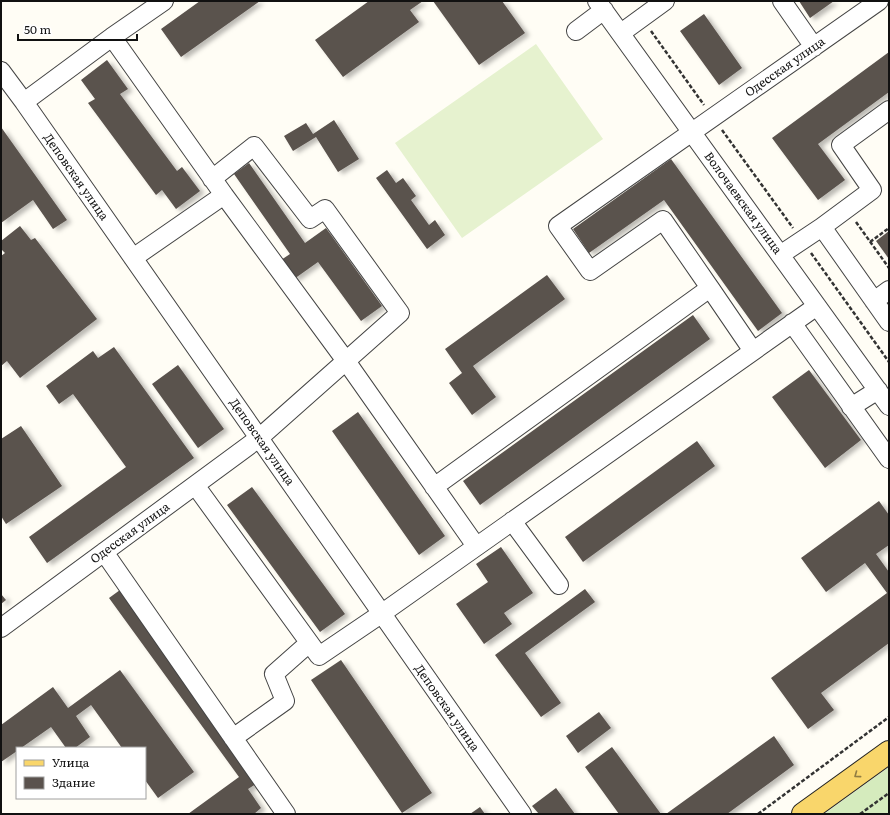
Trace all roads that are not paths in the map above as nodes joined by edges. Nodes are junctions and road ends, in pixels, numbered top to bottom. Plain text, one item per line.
1 (164, 1) edge
2 (665, 1) edge
3 (782, 1) edge
4 (878, 1) edge
5 (601, 6) edge
6 (576, 31) dead end
7 (621, 33) junction
8 (112, 37) junction
9 (814, 46) junction
10 (1, 71) edge
11 (24, 102) junction
12 (889, 110) edge
13 (692, 133) junction
14 (212, 179) junction
15 (224, 195) junction
16 (822, 227) junction
17 (780, 255) junction
18 (133, 258) junction
19 (710, 288) junction
20 (889, 290) edge
21 (874, 301) junction
22 (817, 306) junction
23 (889, 322) edge
24 (792, 323) junction
25 (753, 351) junction
26 (346, 361) junction
27 (878, 390) junction
28 (852, 406) junction
29 (889, 406) edge
30 (259, 438) junction
31 (889, 459) edge
32 (195, 485) junction
33 (434, 487) junction
34 (512, 521) junction
35 (476, 546) junction
36 (104, 552) junction
37 (559, 585) dead end
38 (381, 614) junction
39 (1, 628) edge
40 (309, 643) junction
41 (233, 738) junction
42 (889, 752) edge
43 (282, 813) edge
44 (522, 814) edge
45 (803, 814) edge

1 - 8 street
2 - 7 street
3 - 9 street
4 - 9 street, Одесская улица
5 - 6 street
5 - 7 street, Волочаевская улица
7 - 13 street, Волочаевская улица
8 - 11 street
8 - 14 street
9 - 13 street, Одесская улица
10 - 11 street, Деповская улица
11 - 18 street, Деповская улица
12 - 16 street
13 - 17 street, Волочаевская улица
13 - 19 street, Одесская улица
14 - 15 street
14 - 26 street, Одесская улица
15 - 18 street
15 - 26 street
16 - 17 street
16 - 21 street
17 - 22 street, Волочаевская улица
18 - 30 street, Деповская улица
19 - 25 street
19 - 33 street
20 - 21 street
21 - 23 street
22 - 24 street
22 - 27 street, Волочаевская улица
24 - 25 street
24 - 28 street
25 - 34 street
26 - 30 street, Одесская улица
26 - 33 street
27 - 28 street
27 - 29 street, Волочаевская улица
28 - 31 street
30 - 32 street, Одесская улица
30 - 38 street, Деповская улица
32 - 36 street, Одесская улица
32 - 40 street
33 - 35 street
34 - 35 street
34 - 37 street
35 - 38 street
36 - 39 street, Одесская улица
36 - 41 street
38 - 40 street
38 - 44 street, Деповская улица
40 - 41 street
41 - 43 street
42 -> 45 main road

